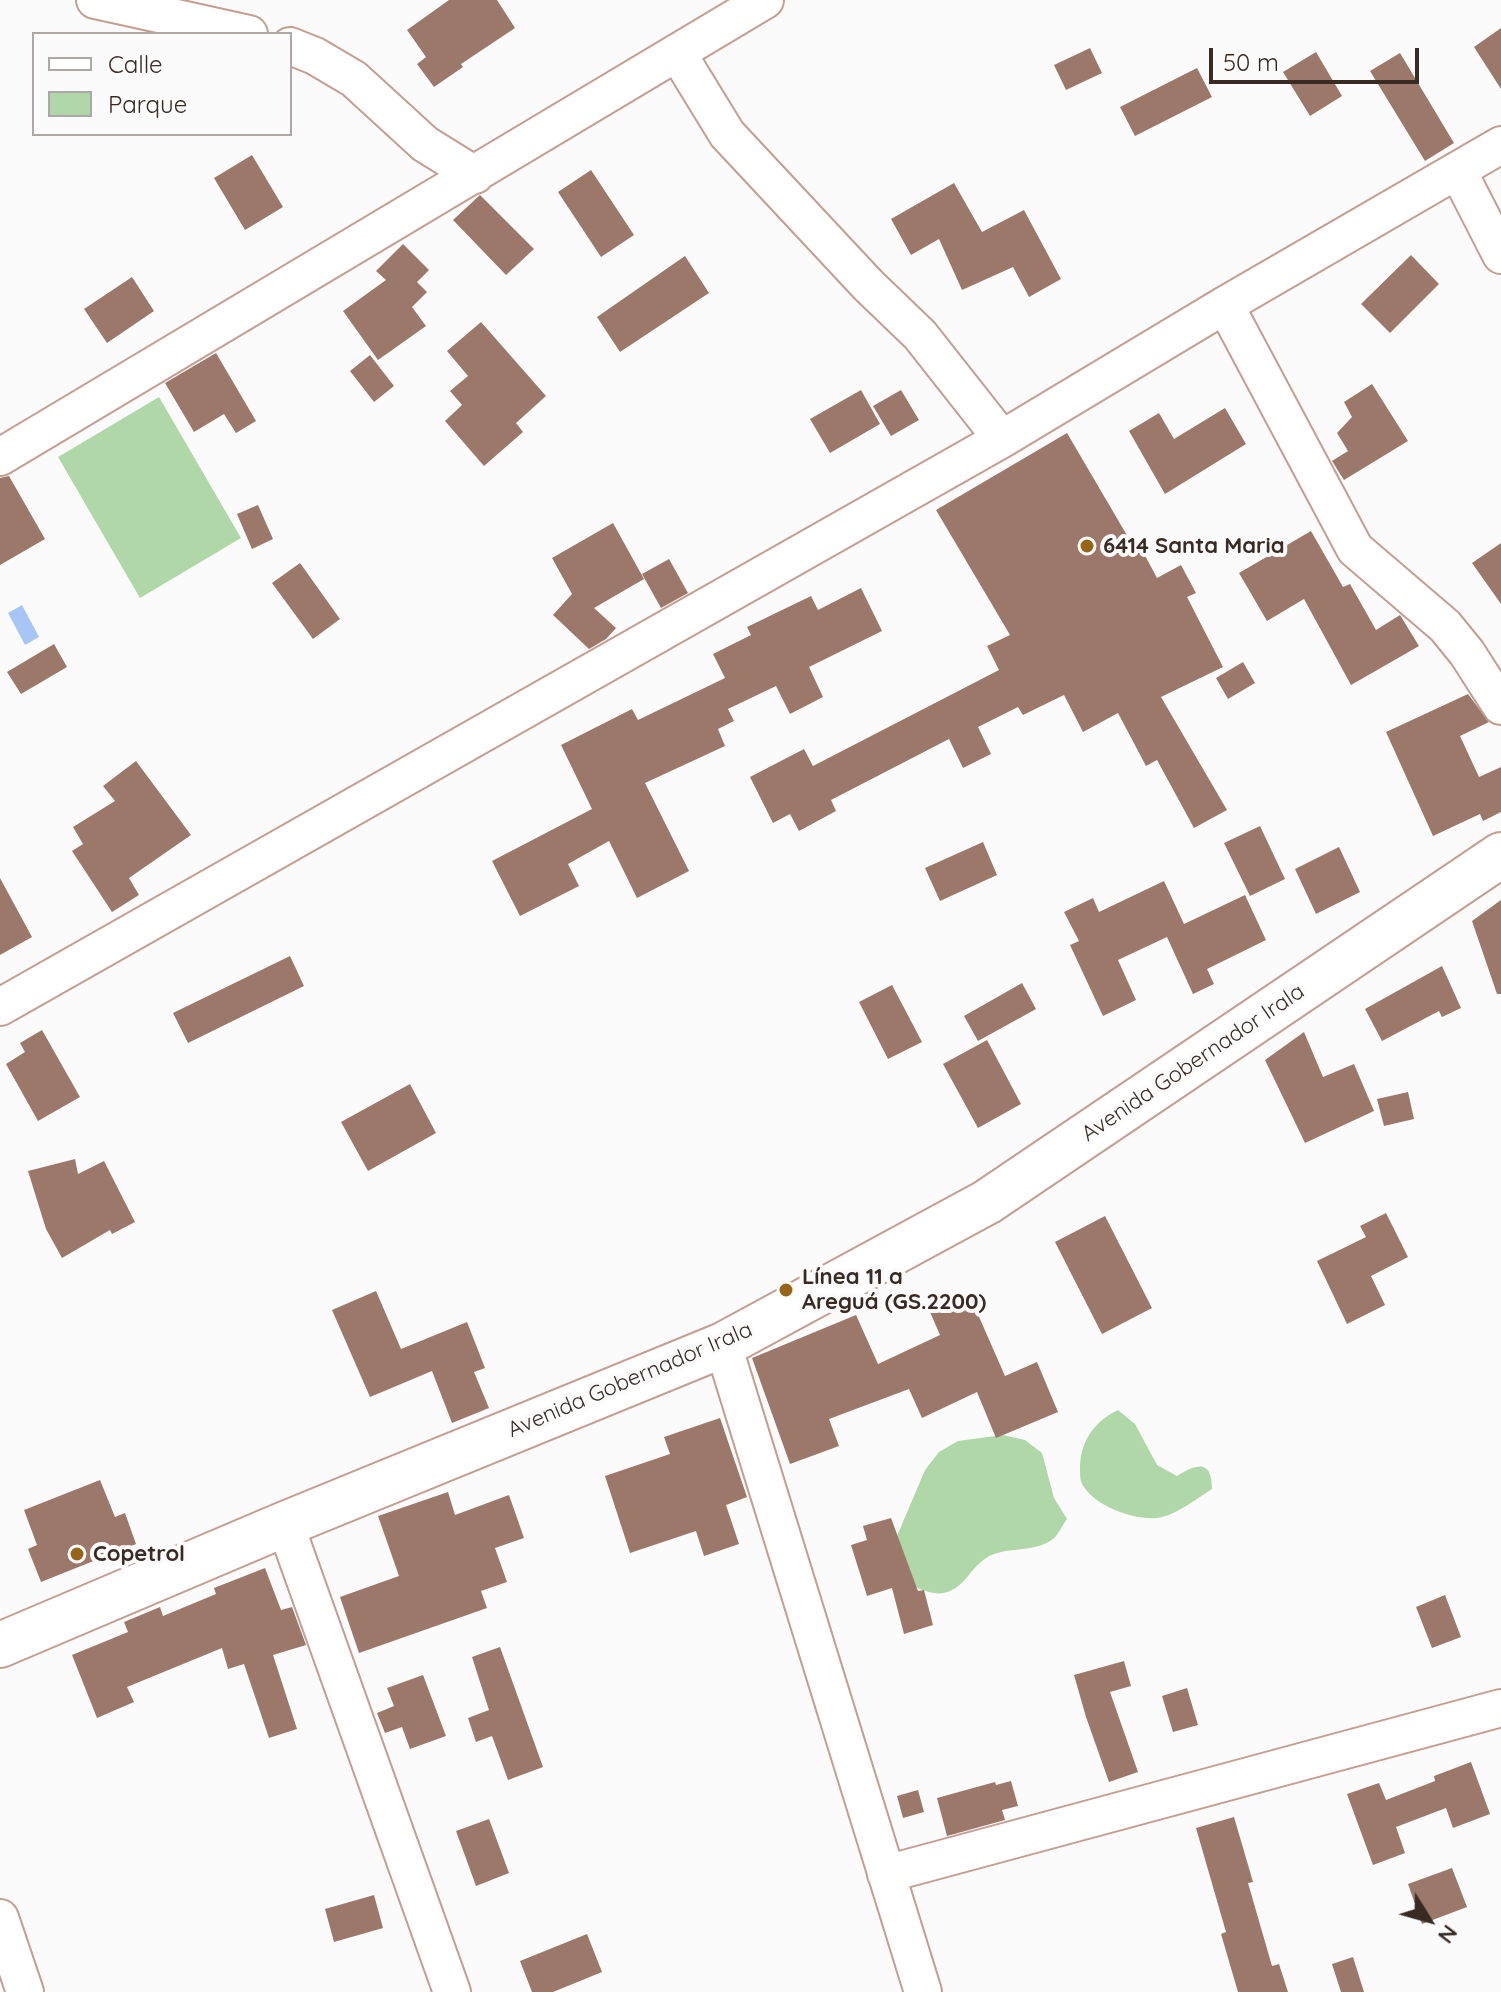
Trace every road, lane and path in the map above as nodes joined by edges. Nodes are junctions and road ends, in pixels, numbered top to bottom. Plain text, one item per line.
1 (95, 0) edge
2 (765, 0) edge
3 (240, 32) edge
4 (292, 47) edge
5 (678, 54) junction
6 (1501, 145) edge
7 (1458, 171) junction
8 (475, 175) junction
9 (1501, 255) edge
10 (1225, 305) junction
11 (1002, 439) junction
12 (0, 457) edge
13 (1501, 706) edge
14 (1501, 855) edge
15 (0, 1007) edge
16 (723, 1345) junction
17 (285, 1524) junction
18 (0, 1645) edge
19 (1501, 1708) edge
20 (886, 1874) junction
21 (0, 1918) edge
22 (25, 1992) edge
23 (452, 1992) edge
24 (923, 1992) edge

1 - 3 street
2 - 5 street
4 - 8 street
5 - 8 street
5 - 11 street
6 - 7 street
7 - 9 street
7 - 10 street
8 - 12 street
10 - 11 street
10 - 13 street
11 - 15 street
14 - 16 main road, Avenida Gobernador Irala
16 - 17 main road, Avenida Gobernador Irala
16 - 20 street
17 - 18 main road, Avenida Gobernador Irala
17 - 23 street
19 - 20 street
20 - 24 street
21 - 22 street

